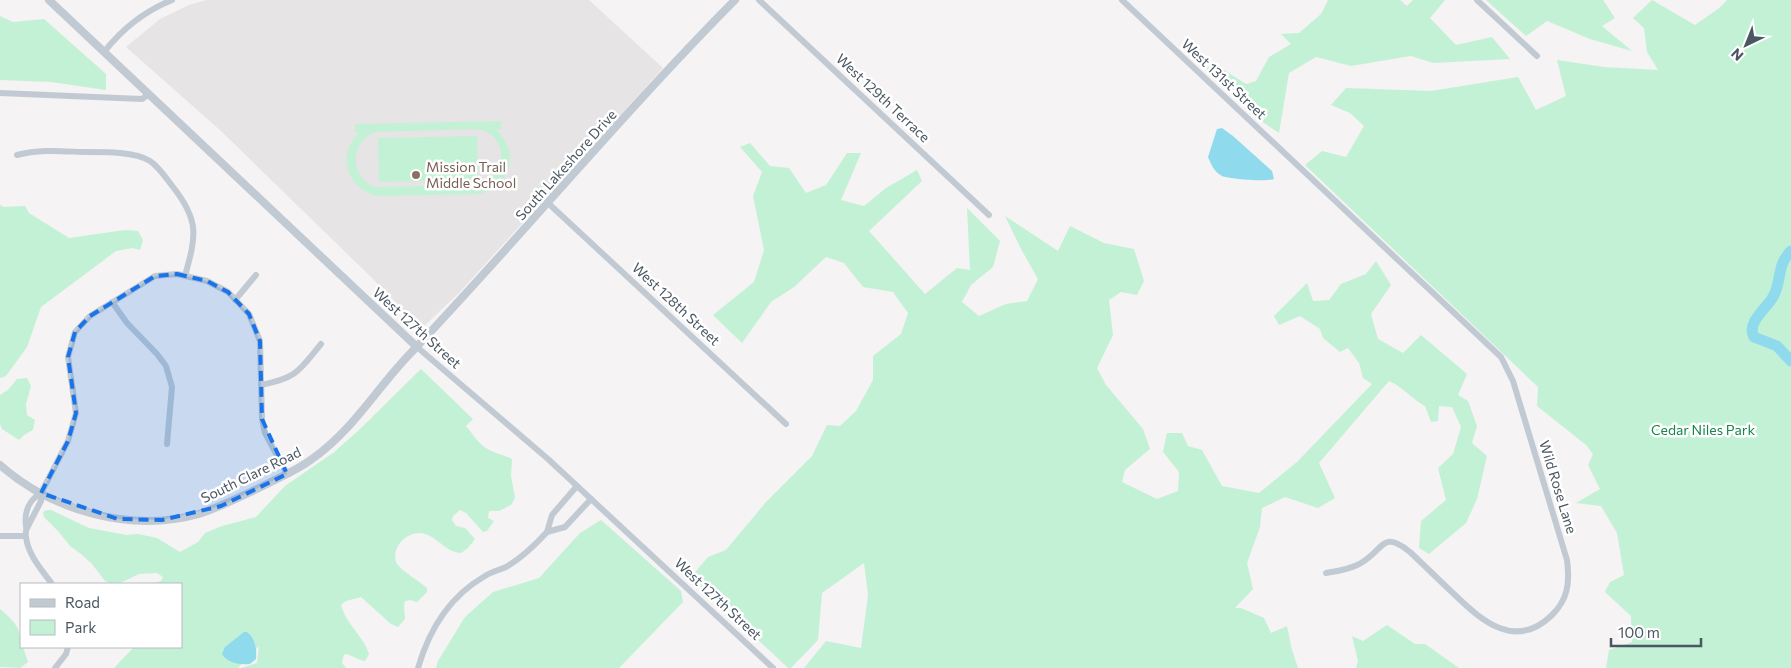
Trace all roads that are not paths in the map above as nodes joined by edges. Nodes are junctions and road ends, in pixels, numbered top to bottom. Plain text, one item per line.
1 (49, 0) edge
2 (172, 0) edge
3 (734, 0) edge
4 (758, 0) edge
5 (1122, 0) edge
6 (1477, 0) edge
7 (162, 2) edge
8 (104, 52) junction
9 (1537, 56) dead end
10 (0, 93) edge
11 (148, 94) junction
12 (17, 154) dead end
13 (1309, 176) joint
14 (548, 203) junction
15 (989, 215) dead end
16 (256, 275) dead end
17 (185, 276) junction
18 (235, 300) junction
19 (112, 302) junction
20 (321, 344) dead end
21 (417, 347) junction
22 (261, 385) junction
23 (786, 424) dead end
24 (167, 444) dead end
25 (0, 465) edge
26 (287, 474) junction
27 (577, 486) junction
28 (41, 493) junction
29 (591, 499) junction
30 (547, 532) junction
31 (0, 536) edge
32 (26, 536) junction
33 (1326, 573) dead end
34 (51, 583) edge
35 (68, 648) edge
36 (55, 668) edge
37 (418, 668) edge
38 (773, 668) edge

1 - 8 street, West 127th Street
2 - 7 street
3 - 14 street, South Lakeshore Drive
4 - 15 street, West 129th Terrace
5 - 13 street, West 131st Street
6 - 9 street
7 - 8 street
8 - 11 street, West 127th Street
10 - 11 street
11 - 21 street, West 127th Street
12 - 17 street
13 - 33 street, Wild Rose Lane
14 - 21 street, South Lakeshore Drive
14 - 23 street, West 128th Street
16 - 18 street
17 - 18 street
17 - 19 street
18 - 22 street
19 - 24 street
19 - 28 street
20 - 22 street
21 - 26 street, South Clare Road
21 - 27 street, West 127th Street
22 - 26 street
25 - 28 street, South Clare Road
26 - 28 street, South Clare Road
27 - 29 street, West 127th Street
27 - 30 street
28 - 32 street
29 - 30 street
29 - 38 street, West 127th Street
30 - 37 street
31 - 32 street
32 - 34 street
35 - 36 street

